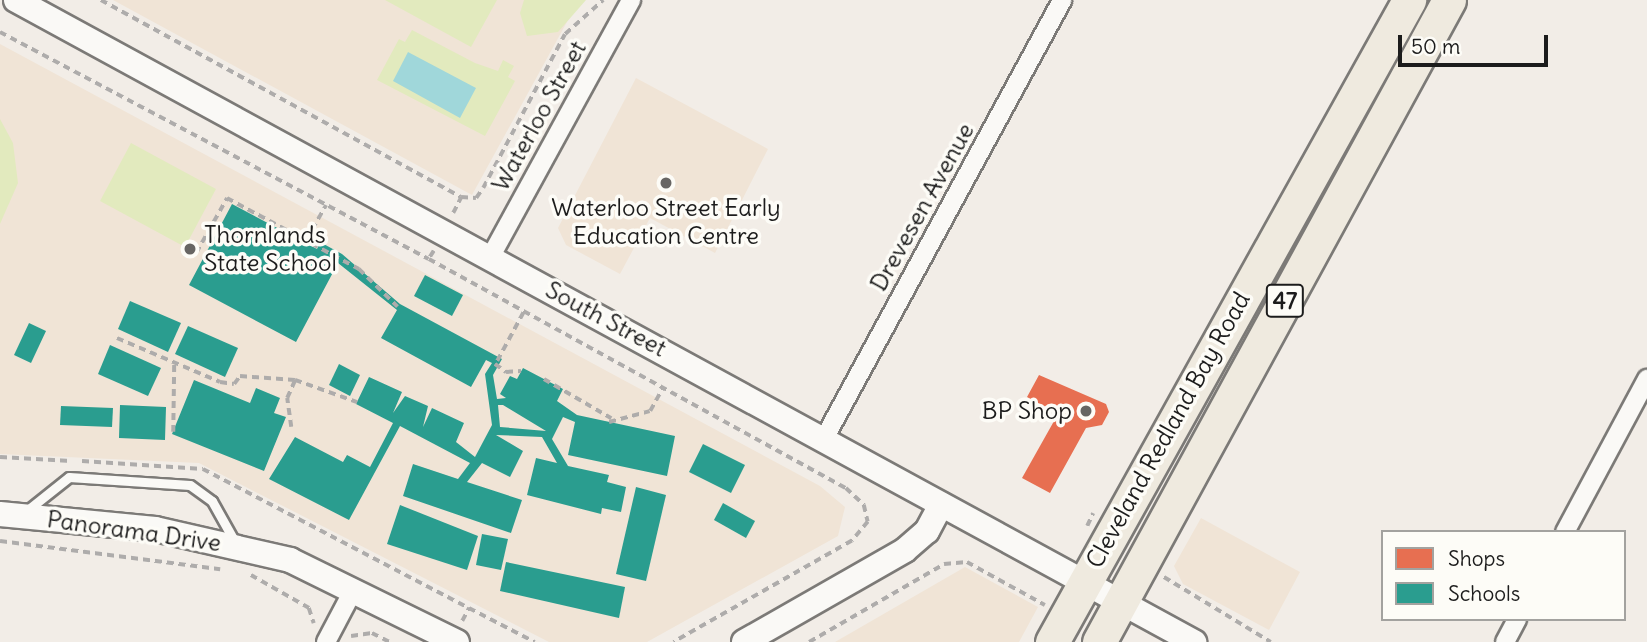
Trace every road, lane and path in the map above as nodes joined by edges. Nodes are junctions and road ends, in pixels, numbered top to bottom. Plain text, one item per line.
1 (16, 0) edge
2 (101, 0) edge
3 (631, 0) edge
4 (1062, 0) edge
5 (1409, 0) edge
6 (1449, 0) edge
7 (0, 32) edge
8 (461, 197) dead end
9 (326, 205) junction
10 (306, 240) junction
11 (197, 253) dead end
12 (491, 256) junction
13 (429, 259) dead end
14 (398, 307) dead end
15 (524, 311) dead end
16 (117, 338) dead end
17 (174, 362) junction
18 (522, 371) dead end
19 (544, 379) dead end
20 (1647, 379) edge
21 (295, 380) junction
22 (663, 388) dead end
23 (357, 402) dead end
24 (291, 427) dead end
25 (173, 432) dead end
26 (825, 437) junction
27 (0, 457) edge
28 (942, 505) junction
29 (11, 515) edge
30 (1565, 530) edge
31 (0, 541) edge
32 (236, 545) junction
33 (1164, 568) dead end
34 (226, 569) dead end
35 (239, 571) dead end
36 (1083, 582) junction
37 (354, 589) junction
38 (1121, 603) junction
39 (1045, 604) dead end
40 (469, 608) junction
41 (1516, 621) edge
42 (333, 641) edge
43 (455, 641) edge
44 (390, 642) edge
45 (535, 642) edge
46 (744, 642) edge
47 (809, 642) edge
48 (1052, 642) edge
49 (1098, 642) edge
50 (1194, 642) edge
51 (1271, 642) edge
52 (1505, 642) edge

1 - 12 street, South Street
2 - 8 path
3 - 12 street, Waterloo Street
4 - 26 street, Drevesen Avenue
5 - 36 highway, Cleveland Redland Bay Road / 47
6 - 38 highway, Cleveland Redland Bay Road / 47
7 - 9 path
9 - 10 path
9 - 13 path
10 - 11 path
10 - 14 path
12 - 26 street, South Street
15 - 18 path
16 - 17 path
17 - 21 path
17 - 25 path
19 - 22 path
20 - 30 street
21 - 23 path
21 - 24 path
26 - 28 street, South Street
27 - 40 path
28 - 36 street, South Street
28 - 46 street
29 - 32 street, Panorama Drive
29 - 32 lane
31 - 34 path
32 - 37 street, Panorama Drive
33 - 51 path
35 - 42 path
36 - 38 street, South Street
36 - 48 highway, Cleveland Redland Bay Road / 47
37 - 42 street
37 - 43 street, Panorama Drive
38 - 49 highway, Cleveland Redland Bay Road / 47
38 - 50 street, South Street
39 - 47 path
40 - 43 path
40 - 45 path
41 - 52 street
42 - 44 path

